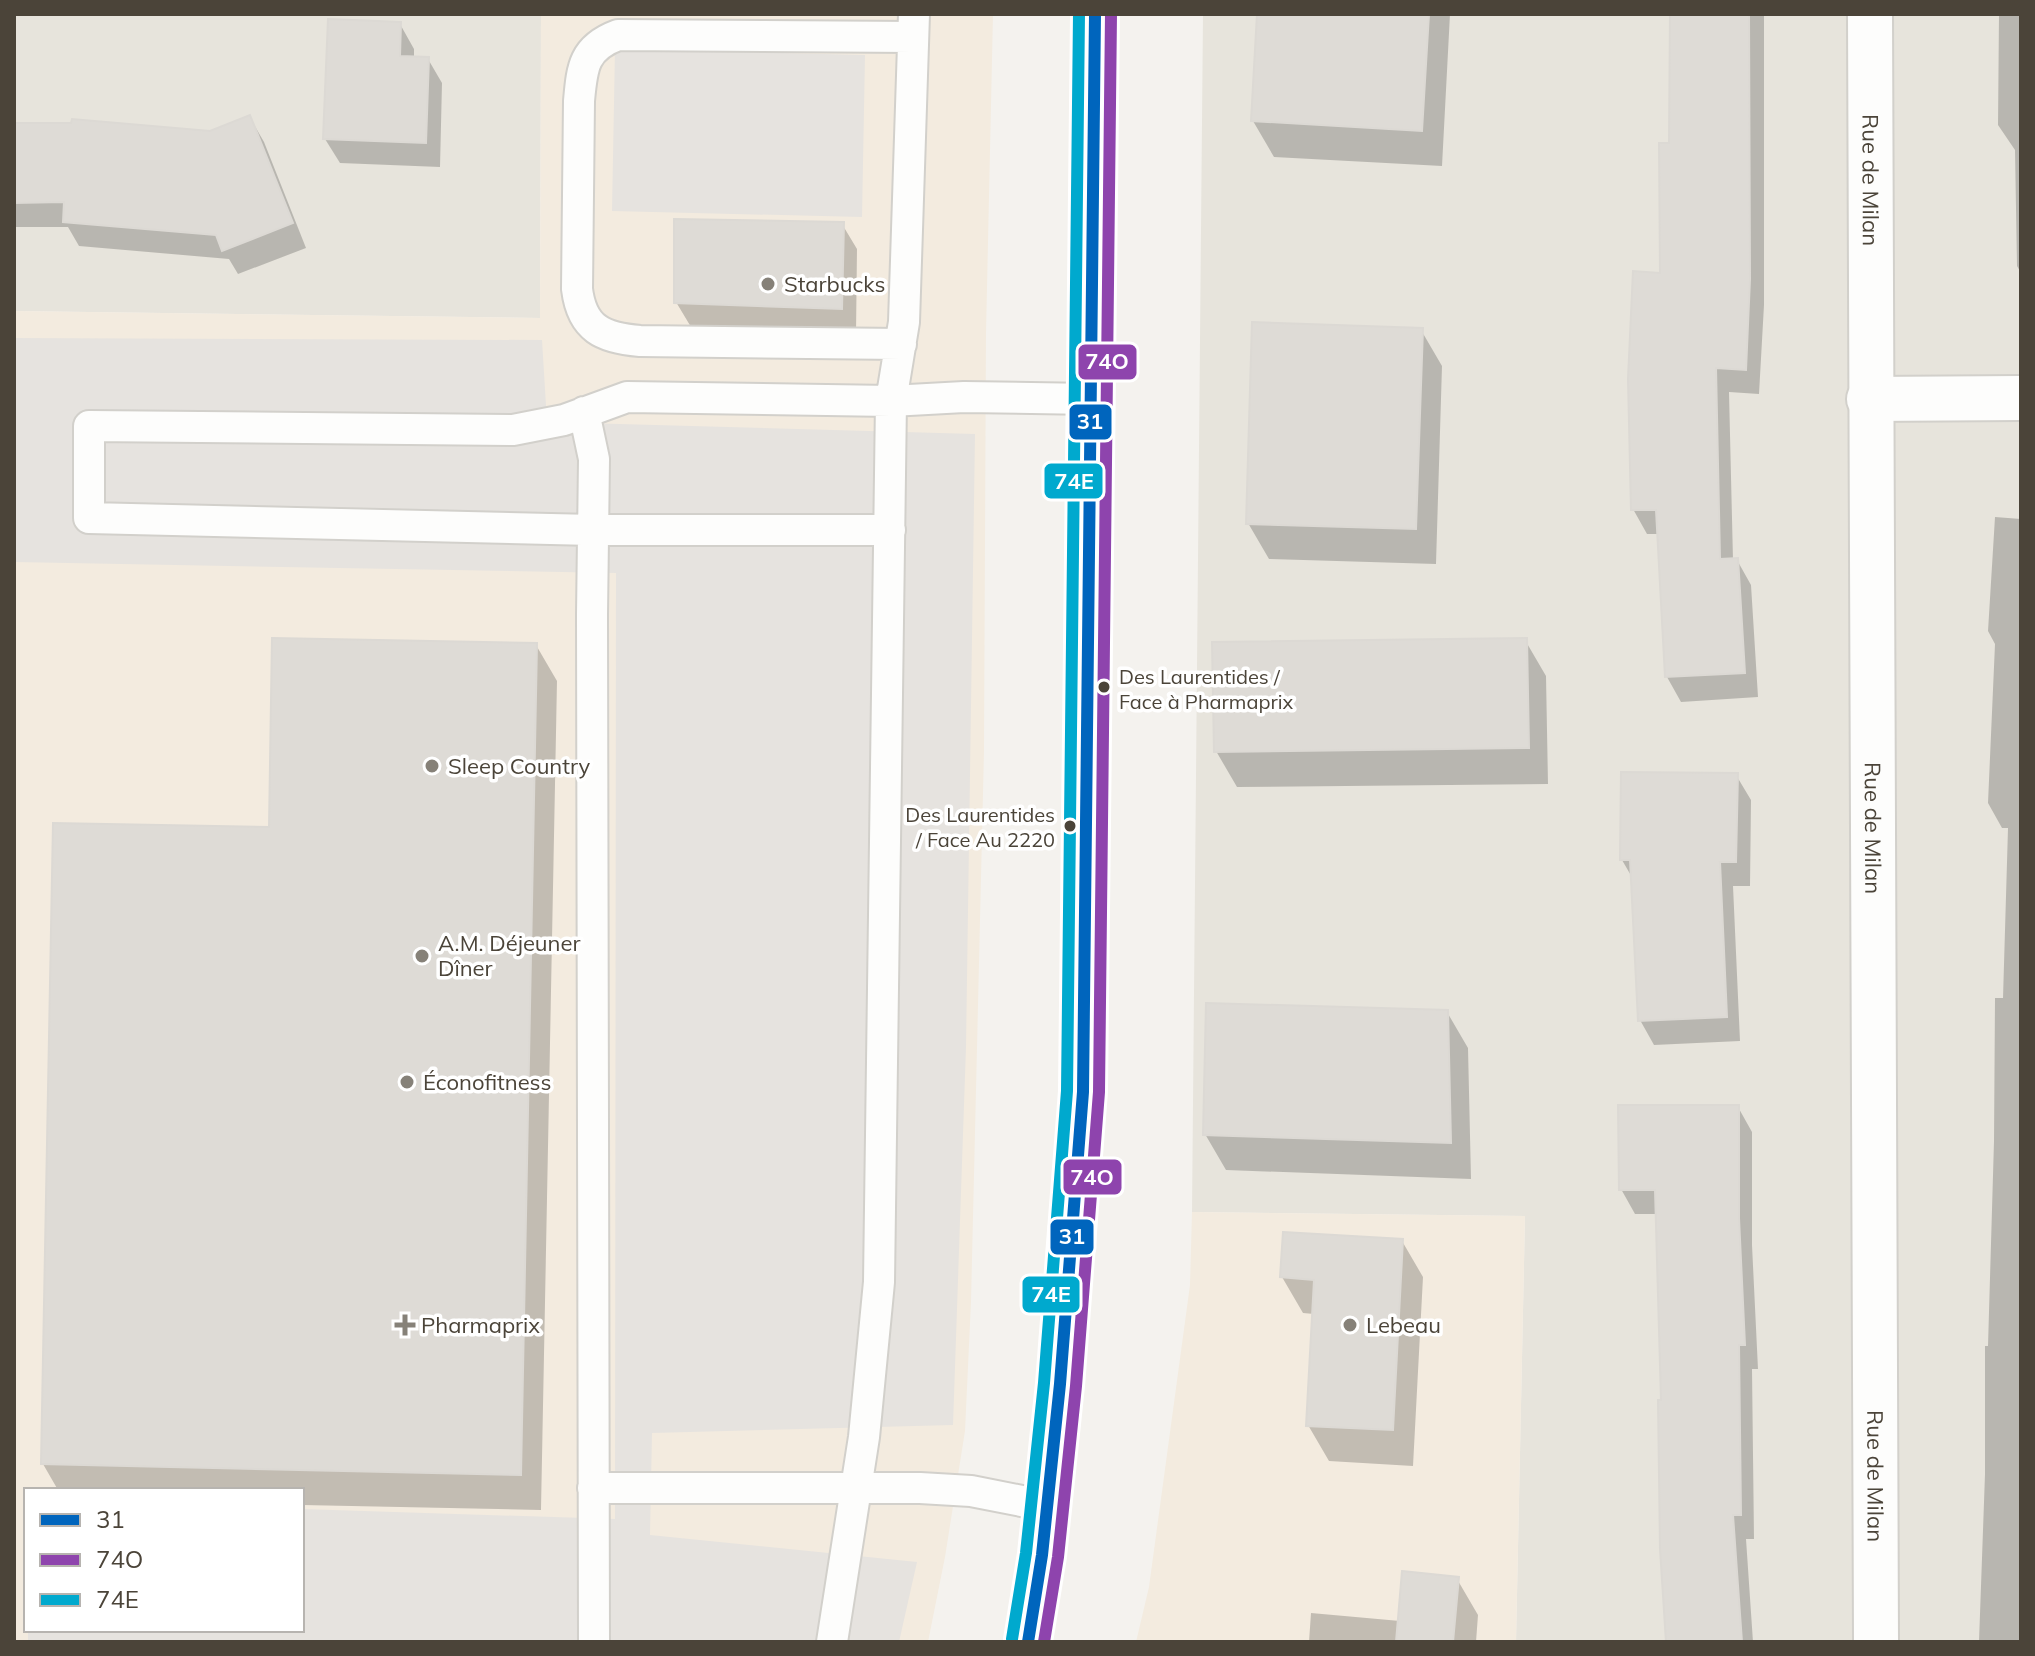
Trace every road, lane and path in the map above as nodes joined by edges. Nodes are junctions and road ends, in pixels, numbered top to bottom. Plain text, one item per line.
1 (1095, 14) edge
2 (1870, 14) edge
3 (913, 26) edge
4 (901, 344) junction
5 (2021, 398) edge
6 (1092, 399) junction
7 (1869, 399) junction
8 (891, 401) junction
9 (584, 412) junction
10 (593, 530) junction
11 (890, 530) junction
12 (593, 1488) junction
13 (857, 1490) junction
14 (1047, 1506) junction
15 (594, 1642) edge
16 (832, 1642) edge
17 (1028, 1642) edge
18 (1876, 1642) edge

1 - 6 main road
2 - 7 street, Rue de Milan
3 - 4 lane
3 - 4 lane
4 - 8 lane
5 - 7 street
6 - 8 lane
6 - 14 main road
7 - 18 street, Rue de Milan
8 - 9 lane
8 - 11 lane
9 - 10 lane
9 - 10 lane
10 - 11 lane
10 - 12 lane
11 - 13 lane
12 - 13 lane
12 - 15 lane
13 - 14 lane
13 - 16 lane
14 - 17 main road

